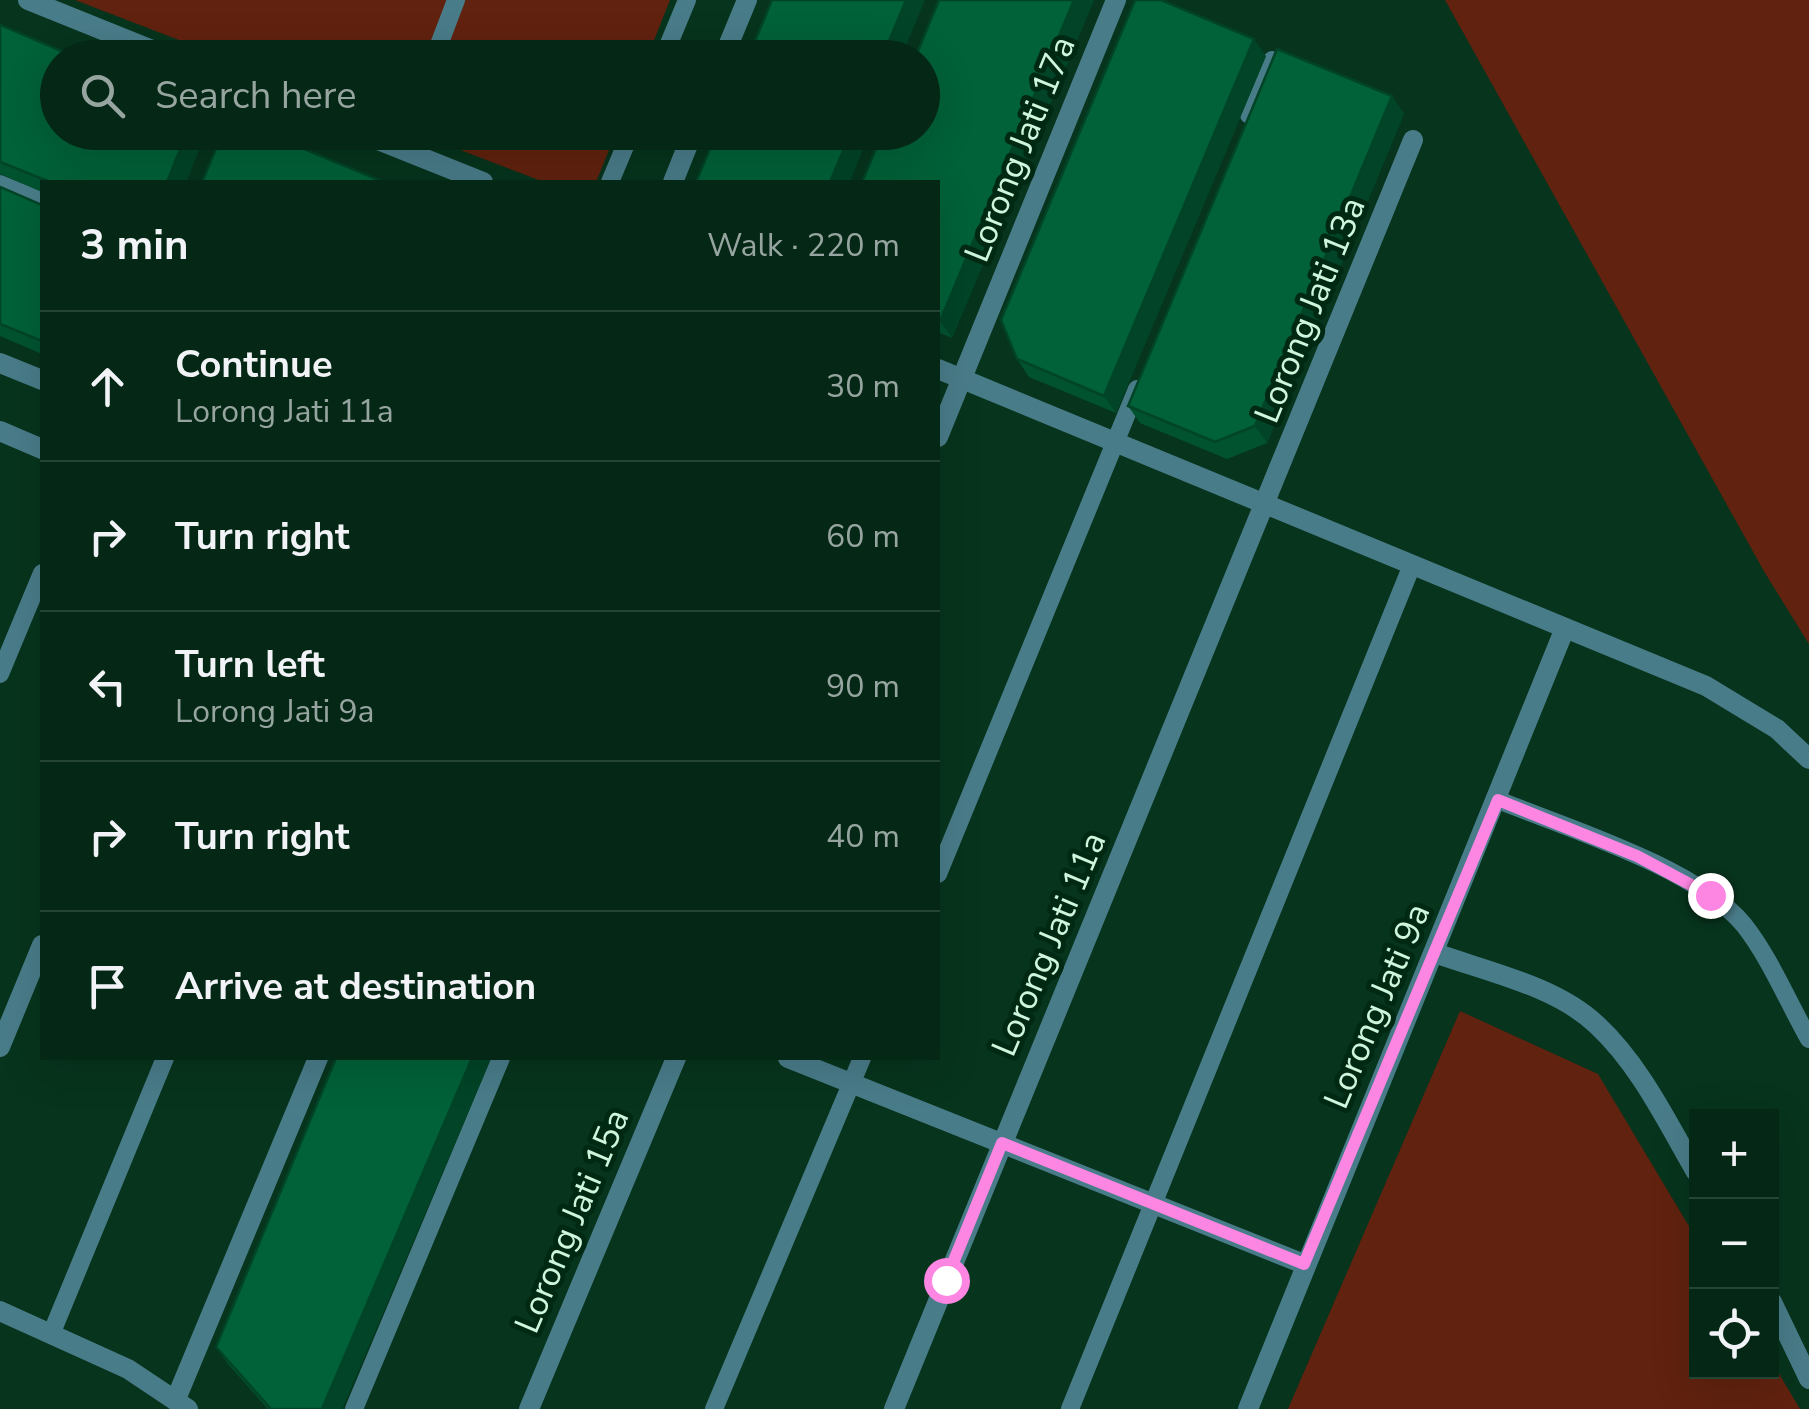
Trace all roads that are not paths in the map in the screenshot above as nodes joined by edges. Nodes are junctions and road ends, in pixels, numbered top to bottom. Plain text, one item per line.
1 (28, 0) edge
2 (456, 0) edge
3 (687, 0) edge
4 (746, 0) edge
5 (1116, 0) edge
6 (127, 40) edge
7 (441, 40) edge
8 (670, 40) edge
9 (730, 40) edge
10 (1272, 60) edge
11 (1242, 133) edge
12 (1413, 140) dead end
13 (420, 150) edge
14 (624, 150) edge
15 (686, 150) edge
16 (478, 180) edge
17 (611, 180) edge
18 (674, 180) edge
19 (0, 184) edge
20 (40, 200) edge
21 (0, 362) edge
22 (940, 370) edge
23 (1145, 370) edge
24 (40, 379) edge
25 (962, 379) junction
26 (0, 431) edge
27 (940, 432) edge
28 (1115, 442) junction
29 (40, 448) edge
30 (1267, 505) junction
31 (1412, 565) junction
32 (40, 578) edge
33 (1566, 628) junction
34 (0, 674) edge
35 (1809, 759) edge
36 (1498, 800) junction
37 (940, 869) edge
38 (40, 951) edge
39 (1435, 953) junction
40 (1809, 1038) edge
41 (0, 1047) edge
42 (164, 1060) edge
43 (317, 1060) edge
44 (499, 1060) edge
45 (675, 1060) edge
46 (793, 1060) edge
47 (861, 1060) edge
48 (852, 1083) junction
49 (1002, 1143) junction
50 (1689, 1160) edge
51 (1152, 1204) junction
52 (1304, 1264) junction
53 (0, 1311) edge
54 (1779, 1317) edge
55 (52, 1332) junction
56 (1809, 1379) edge
57 (182, 1404) edge
58 (354, 1409) edge
59 (529, 1409) edge
60 (714, 1409) edge
61 (894, 1409) edge
62 (1070, 1409) edge
63 (1248, 1409) edge

1 - 6 street
2 - 7 lane
3 - 8 lane
4 - 9 street
5 - 25 street, Lorong Jati 17a
10 - 11 lane
12 - 30 street, Lorong Jati 13a
13 - 16 street
14 - 17 lane
15 - 18 street
19 - 20 lane
21 - 24 street
22 - 25 street
23 - 28 lane
25 - 27 street
25 - 28 street
26 - 29 street
28 - 30 street
28 - 37 lane
30 - 31 street
30 - 49 street, Lorong Jati 11a
31 - 33 street
31 - 51 lane
32 - 34 lane
33 - 35 street
33 - 36 street, Lorong Jati 9a
36 - 39 street, Lorong Jati 9a
36 - 40 lane
38 - 41 street
39 - 50 street
39 - 52 street, Lorong Jati 9a
42 - 55 lane
43 - 57 street
44 - 58 lane
45 - 59 street, Lorong Jati 15a
46 - 48 street
47 - 48 lane
48 - 49 street
48 - 60 lane
49 - 51 street
49 - 61 street, Lorong Jati 11a
51 - 52 street
51 - 62 lane
52 - 63 street, Lorong Jati 9a
53 - 55 street
54 - 56 street
55 - 57 street

